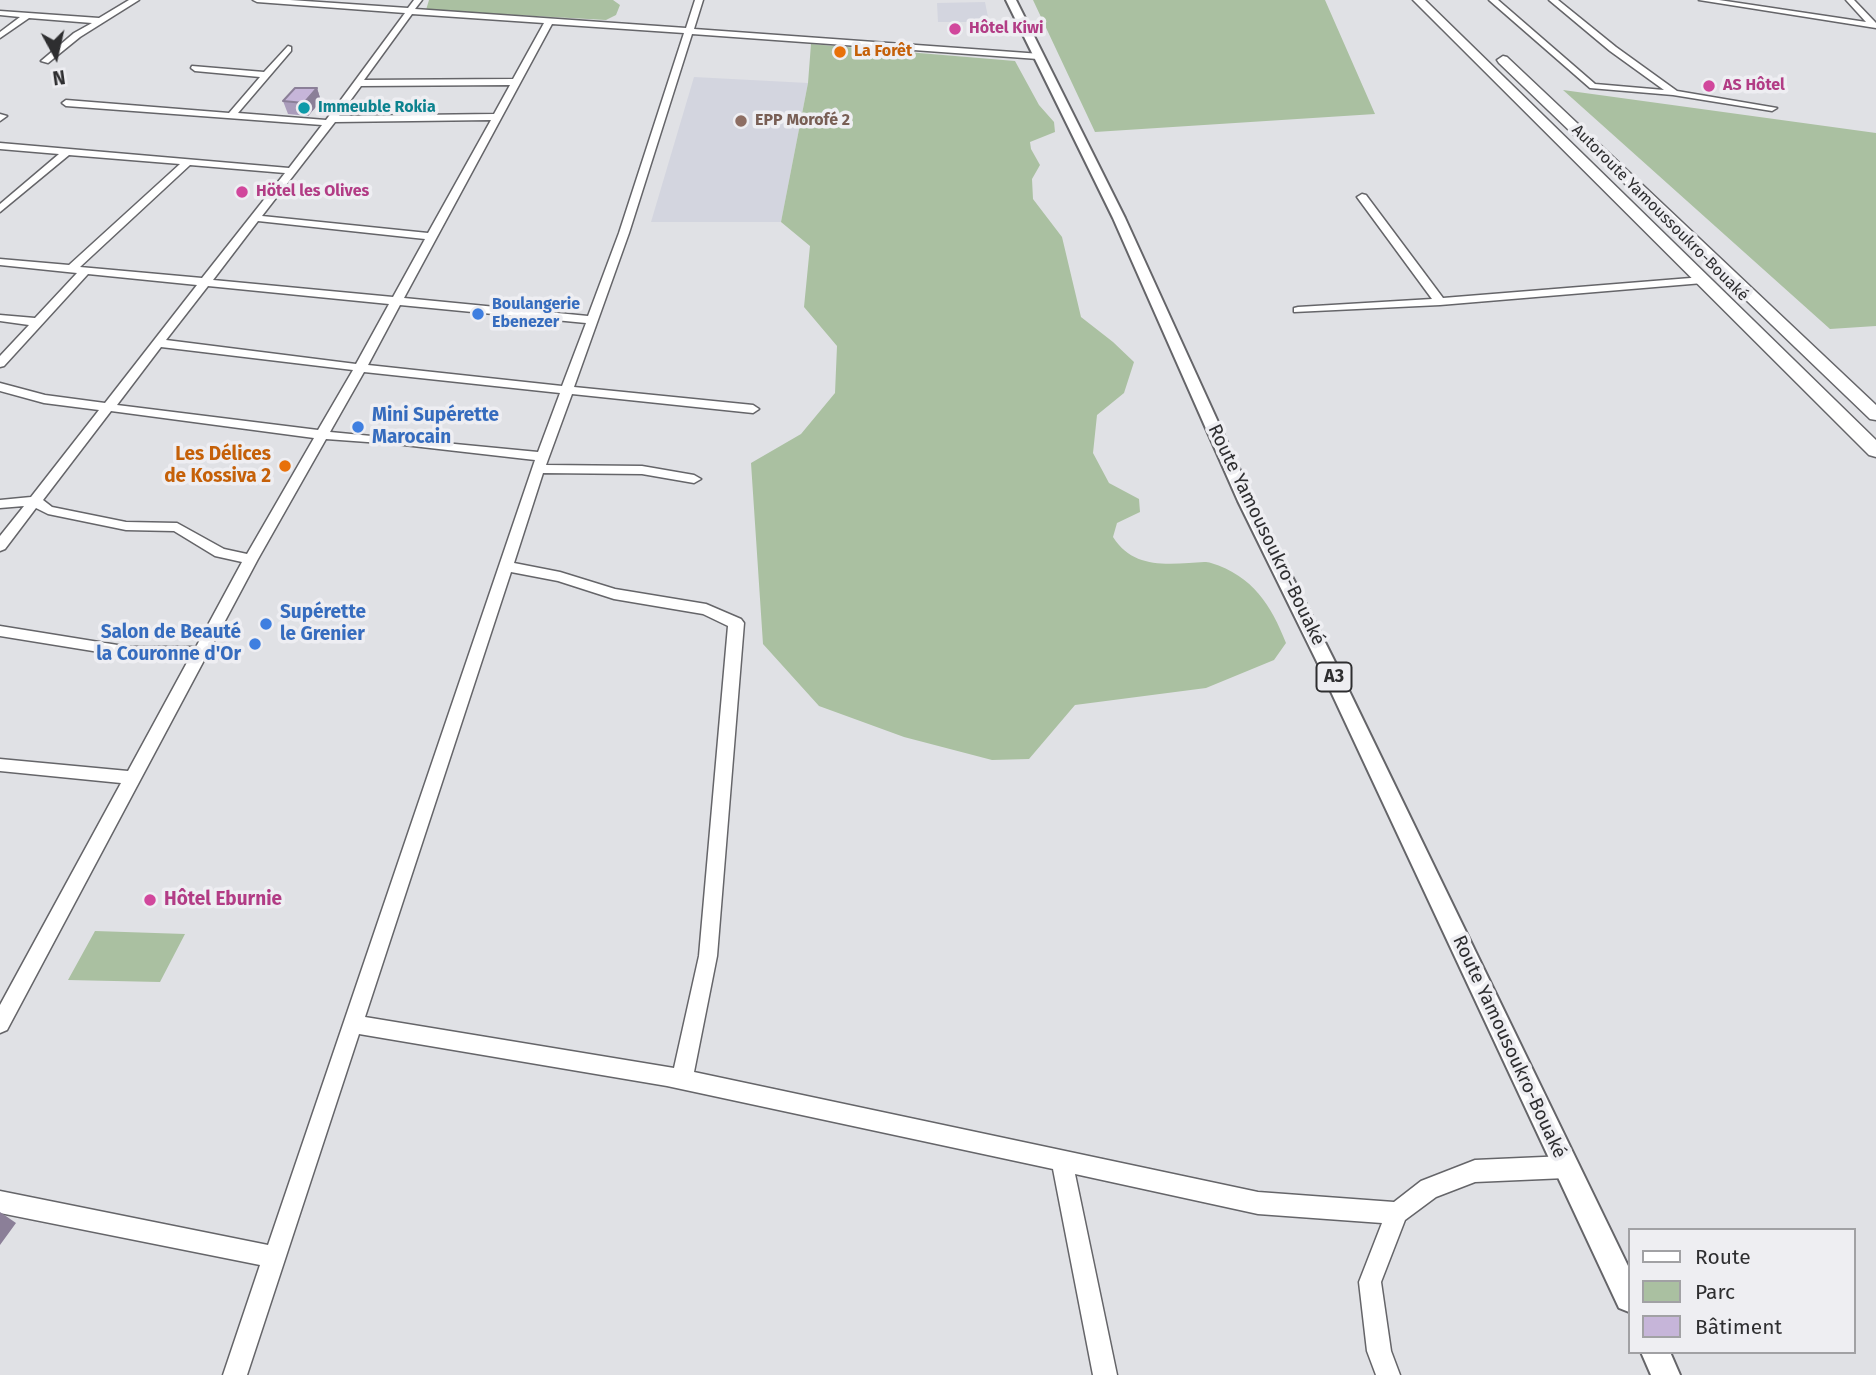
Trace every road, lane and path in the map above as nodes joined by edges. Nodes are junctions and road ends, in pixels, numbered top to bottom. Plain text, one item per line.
1 (135, 0) edge
2 (257, 0) edge
3 (418, 0) edge
4 (699, 0) edge
5 (1011, 0) edge
6 (1419, 0) edge
7 (1438, 0) edge
8 (1493, 0) edge
9 (1553, 0) edge
10 (1703, 0) edge
11 (1850, 0) edge
12 (289, 1) edge
13 (1715, 1) edge
14 (341, 3) edge
15 (410, 10) junction
16 (0, 13) edge
17 (28, 15) junction
18 (550, 20) junction
19 (100, 21) junction
20 (1875, 26) edge
21 (689, 31) junction
22 (0, 36) edge
23 (288, 50) dead end
24 (1038, 56) junction
25 (45, 61) dead end
26 (195, 68) dead end
27 (266, 75) junction
28 (516, 82) junction
29 (357, 83) junction
30 (1674, 93) junction
31 (66, 103) dead end
32 (1772, 108) dead end
33 (232, 115) junction
34 (498, 117) junction
35 (330, 121) junction
36 (0, 146) edge
37 (69, 150) junction
38 (188, 162) junction
39 (291, 171) junction
40 (1362, 197) dead end
41 (0, 209) edge
42 (255, 218) junction
43 (432, 237) junction
44 (0, 262) edge
45 (71, 269) junction
46 (86, 270) junction
47 (1703, 279) junction
48 (206, 281) junction
49 (398, 300) junction
50 (1440, 302) junction
51 (1298, 310) dead end
52 (0, 318) edge
53 (592, 320) junction
54 (36, 323) junction
55 (158, 343) junction
56 (0, 363) edge
57 (361, 366) junction
58 (0, 387) edge
59 (568, 388) junction
60 (110, 406) junction
61 (753, 409) dead end
62 (1876, 415) edge
63 (323, 435) junction
64 (1876, 451) edge
65 (541, 463) junction
66 (694, 479) dead end
67 (35, 501) junction
68 (0, 504) edge
69 (0, 546) edge
70 (251, 559) junction
71 (507, 566) junction
72 (0, 631) edge
73 (201, 652) junction
74 (0, 765) edge
75 (135, 778) junction
76 (0, 1024) edge
77 (353, 1024) junction
78 (682, 1080) junction
79 (1062, 1162) junction
80 (1566, 1167) junction
81 (0, 1202) edge
82 (1397, 1213) junction
83 (274, 1256) junction
84 (1628, 1296) edge
85 (1656, 1354) edge
86 (235, 1375) edge
87 (1105, 1375) edge
88 (1388, 1375) edge
89 (1666, 1375) edge

1 - 19 street
2 - 12 street
3 - 15 street
4 - 21 street
5 - 24 main road, Route Yamousoukro-Bouaké / A3
6 - 47 highway, Autoroute Yamoussoukro-Bouaké
7 - 62 highway, Autoroute Yamoussoukro-Bouaké
8 - 30 street
9 - 30 street
10 - 13 street
11 - 20 street
12 - 14 street
13 - 20 street
14 - 15 street
15 - 18 street
15 - 29 street
16 - 17 street
17 - 19 street
17 - 22 street
18 - 21 street
18 - 28 street
19 - 25 street
21 - 24 street
21 - 53 street
23 - 27 street
24 - 80 main road, Route Yamousoukro-Bouaké / A3
26 - 27 street
27 - 33 street
28 - 29 street
28 - 34 street
29 - 35 street
30 - 32 street
31 - 33 street
33 - 35 street
34 - 35 street
34 - 43 street
35 - 39 street
36 - 37 street
37 - 38 street
37 - 41 street
38 - 39 street
38 - 45 street
39 - 42 street
40 - 50 street
42 - 43 street
42 - 48 street
43 - 49 street
44 - 45 street
45 - 46 street
46 - 48 street
46 - 54 street
47 - 50 street
47 - 64 highway, Autoroute Yamoussoukro-Bouaké
48 - 49 street
48 - 55 street
49 - 53 street
49 - 57 street
50 - 51 street
52 - 54 street
53 - 59 street
54 - 56 street
55 - 57 street
55 - 60 street
57 - 59 street
57 - 63 street
58 - 60 street
59 - 61 street
59 - 65 street
60 - 63 street
60 - 67 street
63 - 65 street
63 - 70 street
65 - 66 street
65 - 71 street
67 - 68 street
67 - 69 street
67 - 70 street
70 - 73 street
71 - 77 street
71 - 78 street
72 - 73 street
73 - 75 street
74 - 75 street
75 - 76 street
77 - 78 street
77 - 83 street
78 - 79 street
79 - 82 street
79 - 87 street
80 - 82 street
80 - 84 main road, Route Yamousoukro-Bouaké / A3
81 - 83 street
82 - 88 street
83 - 86 street
85 - 89 main road

